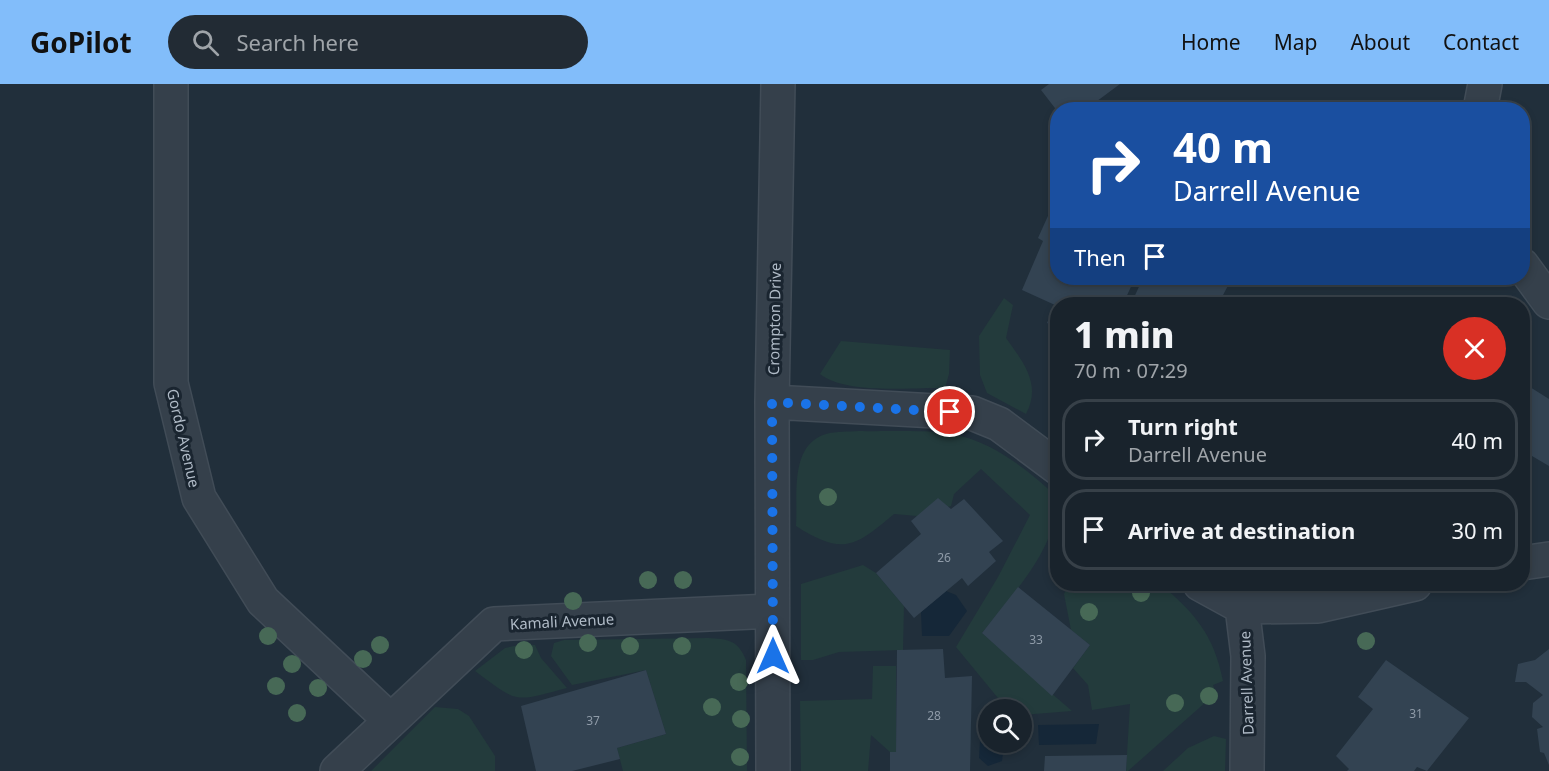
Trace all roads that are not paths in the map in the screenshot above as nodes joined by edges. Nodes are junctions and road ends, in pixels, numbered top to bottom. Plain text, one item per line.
1 (171, 84) edge
2 (778, 84) edge
3 (1485, 84) edge
4 (1482, 102) edge
5 (1530, 276) edge
6 (1549, 302) edge
7 (772, 402) junction
8 (1050, 462) edge
9 (1549, 559) edge
10 (1530, 562) edge
11 (1213, 591) edge
12 (1384, 591) edge
13 (1242, 607) junction
14 (772, 611) junction
15 (389, 719) junction
16 (337, 771) edge
17 (773, 771) edge
18 (1247, 771) edge

1 - 15 street, Gordo Avenue
2 - 7 street, Crompton Drive
3 - 4 street
5 - 6 street
7 - 8 street
7 - 14 street, Crompton Drive
9 - 10 street
11 - 13 street
12 - 13 street
13 - 18 street, Darrell Avenue
14 - 15 street, Kamali Avenue
14 - 17 street, Crompton Drive
15 - 16 street, Kamali Avenue

